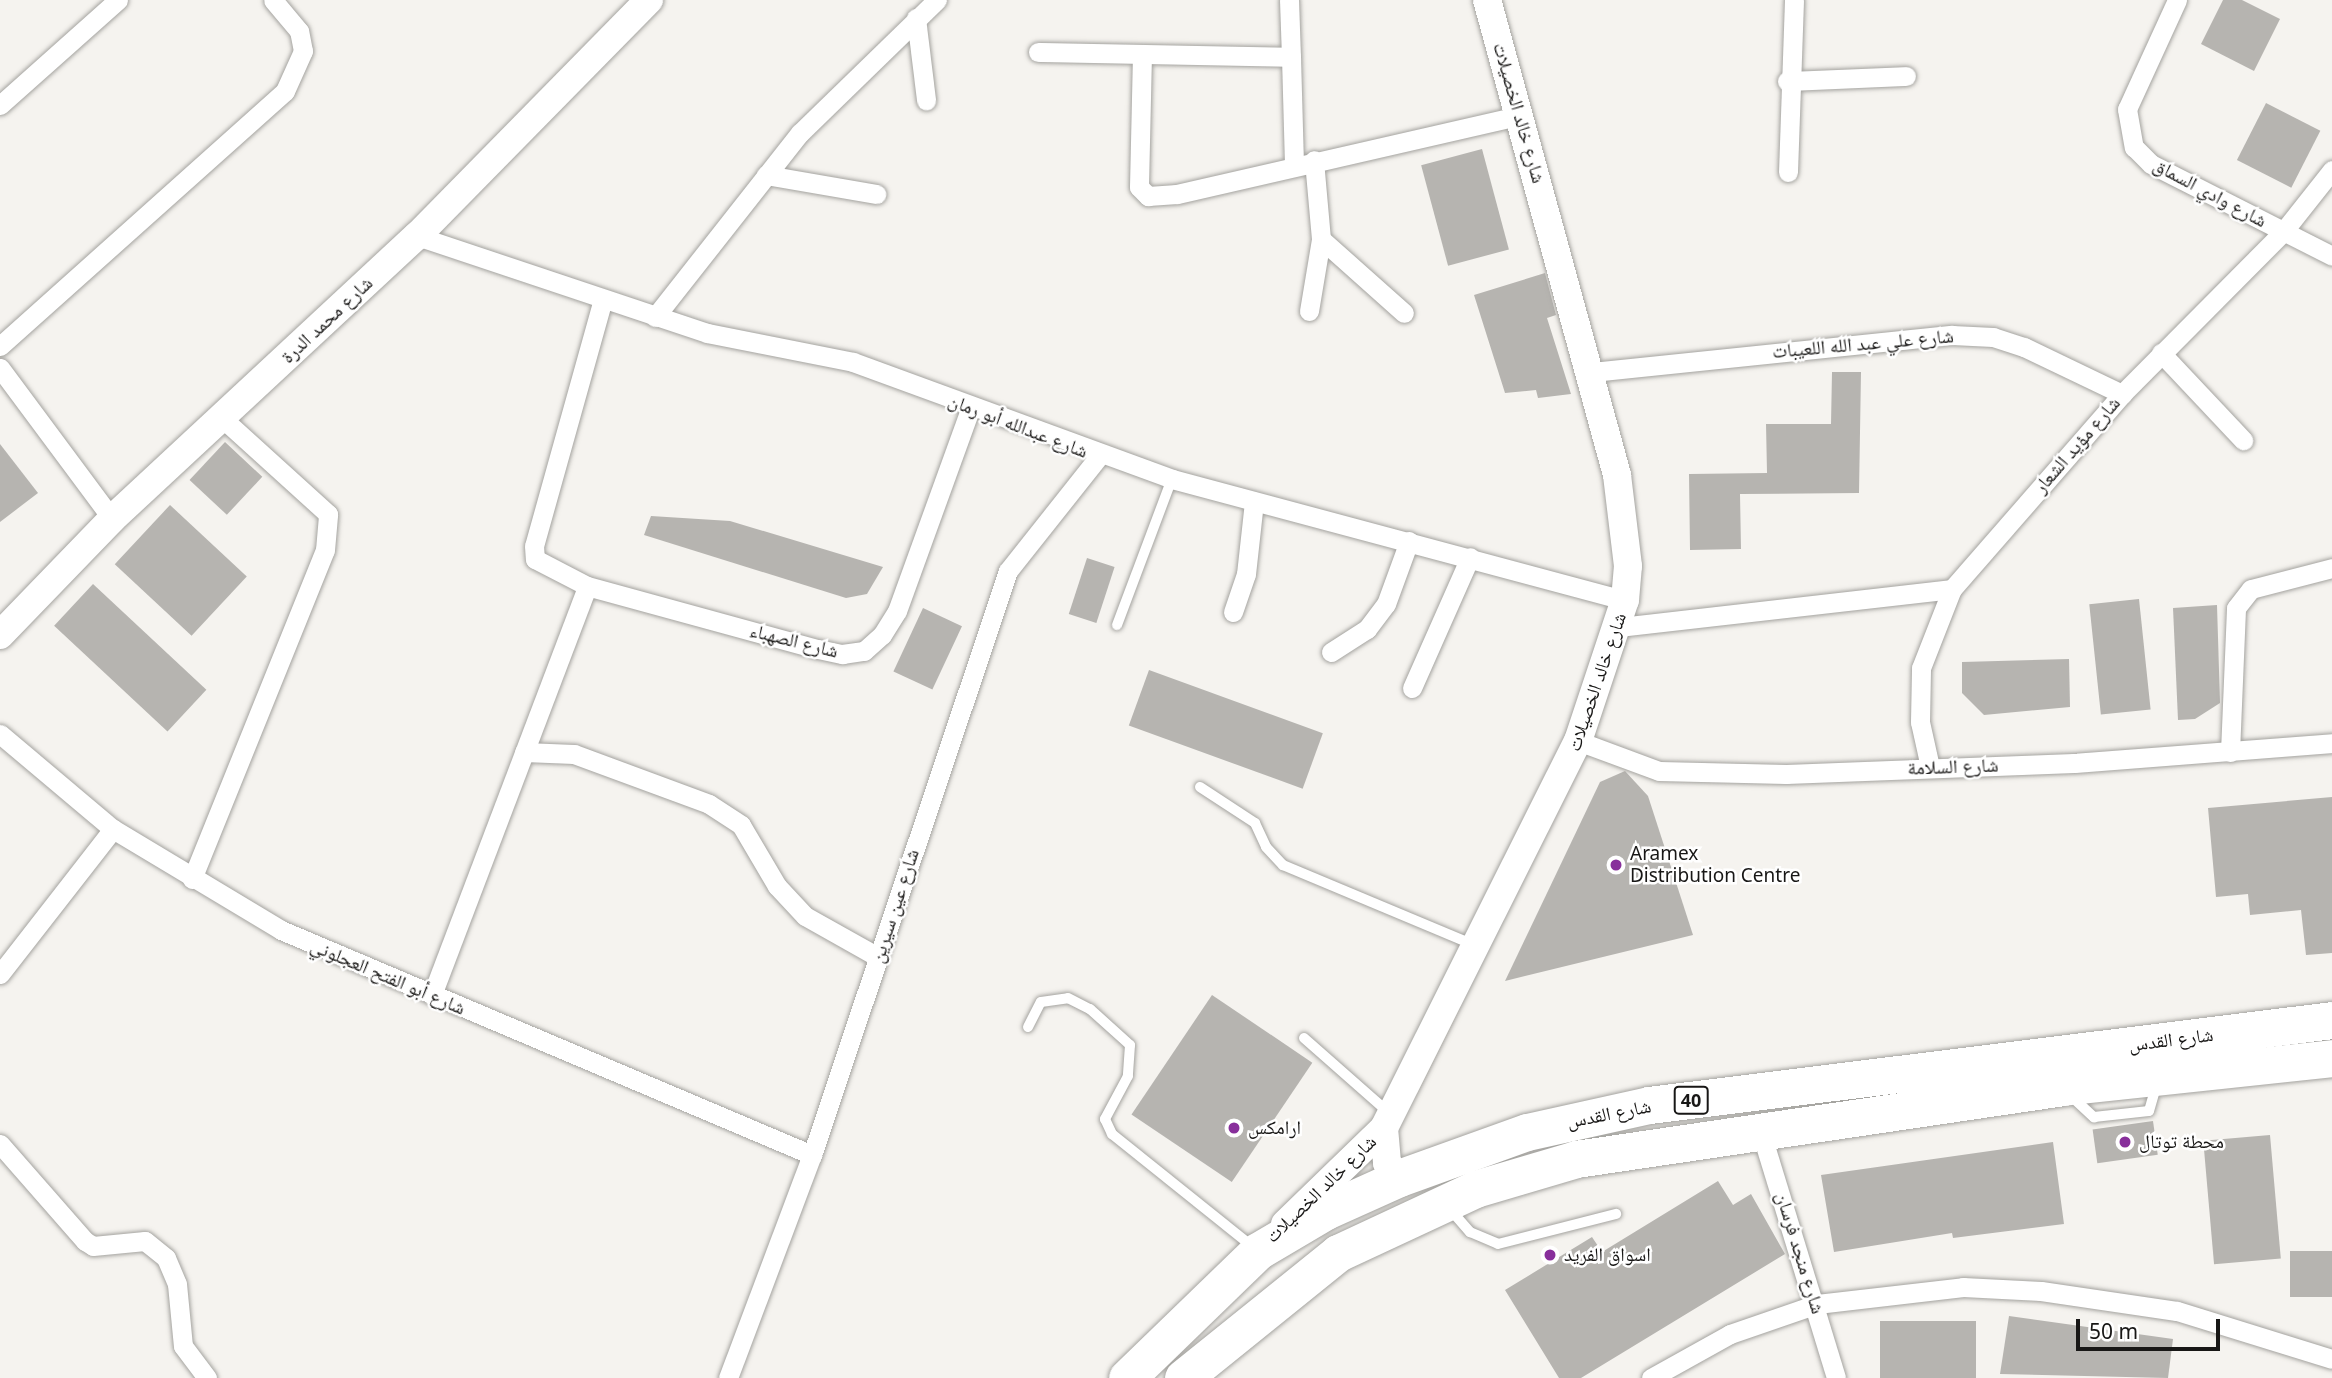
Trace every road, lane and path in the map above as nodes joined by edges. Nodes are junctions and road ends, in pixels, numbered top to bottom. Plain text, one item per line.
1 (118, 0) edge
2 (273, 0) edge
3 (649, 0) edge
4 (937, 0) edge
5 (1289, 0) edge
6 (1487, 0) edge
7 (1794, 0) edge
8 (2177, 0) edge
9 (916, 18) junction
10 (1038, 52) dead end
11 (1142, 54) junction
12 (1291, 57) junction
13 (1906, 76) dead end
14 (1787, 80) junction
15 (926, 100) dead end
16 (0, 105) edge
17 (1518, 117) junction
18 (1314, 160) junction
19 (1294, 164) junction
20 (2332, 170) edge
21 (1788, 172) dead end
22 (766, 175) junction
23 (876, 194) dead end
24 (2283, 232) junction
25 (418, 236) junction
26 (1321, 239) junction
27 (2332, 256) edge
28 (603, 299) junction
29 (1309, 311) dead end
30 (1404, 313) dead end
31 (655, 317) junction
32 (0, 346) edge
33 (2161, 353) junction
34 (0, 368) edge
35 (1592, 372) junction
36 (2122, 394) junction
37 (970, 409) junction
38 (222, 418) junction
39 (2243, 440) dead end
40 (1099, 456) junction
41 (1172, 479) junction
42 (1254, 501) junction
43 (112, 519) junction
44 (1409, 541) junction
45 (1470, 557) junction
46 (2332, 568) edge
47 (587, 586) junction
48 (1952, 589) junction
49 (1625, 600) junction
50 (1233, 611) dead end
51 (1117, 625) dead end
52 (1619, 627) junction
53 (0, 635) edge
54 (1331, 652) dead end
55 (1412, 688) dead end
56 (0, 734) edge
57 (1578, 741) junction
58 (2332, 743) edge
59 (524, 752) junction
60 (2230, 752) junction
61 (1930, 767) junction
62 (1200, 787) dead end
63 (113, 830) junction
64 (192, 879) junction
65 (1478, 946) junction
66 (878, 957) junction
67 (0, 974) edge
68 (432, 995) junction
69 (2332, 1020) edge
70 (1028, 1027) dead end
71 (1304, 1038) dead end
72 (2332, 1058) edge
73 (1387, 1121) junction
74 (1760, 1129) junction
75 (0, 1144) edge
76 (812, 1155) junction
77 (1398, 1178) junction
78 (1444, 1202) junction
79 (1616, 1214) dead end
80 (1258, 1251) junction
81 (1817, 1304) junction
82 (2332, 1359) edge
83 (207, 1378) edge
84 (728, 1378) edge
85 (1127, 1378) edge
86 (1183, 1378) edge
87 (1651, 1378) edge
88 (1836, 1378) edge

1 - 16 street
2 - 32 street
3 - 25 street, شارع محمد الدرة
4 - 9 street
5 - 12 street
6 - 17 street, شارع خالد الخصيلات
7 - 14 street
8 - 24 street, شارع وادي السماق
9 - 15 street
9 - 22 street
10 - 11 street
11 - 12 street
11 - 19 street
12 - 19 street
13 - 14 street
14 - 21 street
17 - 18 street
17 - 35 street, شارع خالد الخصيلات
18 - 19 street
18 - 26 street
20 - 24 street, شارع مؤيد الشعار
22 - 23 street
22 - 31 street
24 - 27 street, شارع وادي السماق
24 - 33 street, شارع مؤيد الشعار
25 - 28 street, شارع عبدالله أبو رمان
25 - 38 street, شارع محمد الدرة
26 - 29 street
26 - 30 street
28 - 31 street, شارع عبدالله أبو رمان
28 - 47 street, شارع الصهباء
31 - 37 street, شارع عبدالله أبو رمان
33 - 36 street, شارع مؤيد الشعار
33 - 39 street
34 - 43 street
35 - 36 street, شارع علي عبد الله اللعيبات
35 - 49 street, شارع خالد الخصيلات
36 - 48 street, شارع مؤيد الشعار
37 - 40 street, شارع عبدالله أبو رمان
37 - 47 street, شارع الصهباء
38 - 43 street, شارع محمد الدرة
38 - 64 street
40 - 41 street, شارع عبدالله أبو رمان
40 - 66 street, شارع عين سيرين
41 - 42 street, شارع عبدالله أبو رمان
41 - 51 lane
42 - 44 street, شارع عبدالله أبو رمان
42 - 50 street
43 - 53 street, شارع محمد الدرة
44 - 45 street, شارع عبدالله أبو رمان
44 - 54 street
45 - 49 street, شارع عبدالله أبو رمان
45 - 55 street
46 - 60 street
47 - 59 street
48 - 52 street
48 - 61 street, شارع مؤيد الشعار
49 - 52 street, شارع خالد الخصيلات
52 - 57 street, شارع خالد الخصيلات
56 - 63 street, شارع أبو الفتح العجلوني
57 - 61 street, شارع السلامة
57 - 65 street, شارع خالد الخصيلات
58 - 60 street, شارع السلامة
59 - 66 street
59 - 68 street
60 - 61 street, شارع السلامة
62 - 65 lane
63 - 64 street, شارع أبو الفتح العجلوني
63 - 67 street
64 - 68 street, شارع أبو الفتح العجلوني
65 - 73 street, شارع خالد الخصيلات
66 - 76 street, شارع عين سيرين
68 - 76 street, شارع أبو الفتح العجلوني
69 - 77 highway, شارع القدس / 40
70 - 80 lane
71 - 73 lane
72 - 74 highway, شارع القدس / 40
73 - 77 street, شارع خالد الخصيلات
73 - 80 street, شارع خالد الخصيلات
74 - 78 highway, شارع القدس / 40
74 - 81 street, شارع منجد فرسان
75 - 83 street
76 - 84 street, شارع عين سيرين
77 - 80 highway, شارع القدس / 40
78 - 79 lane
78 - 86 highway, شارع القدس / 40
80 - 85 highway, شارع القدس / 40
81 - 82 street
81 - 87 street
81 - 88 street, شارع منجد فرسان

